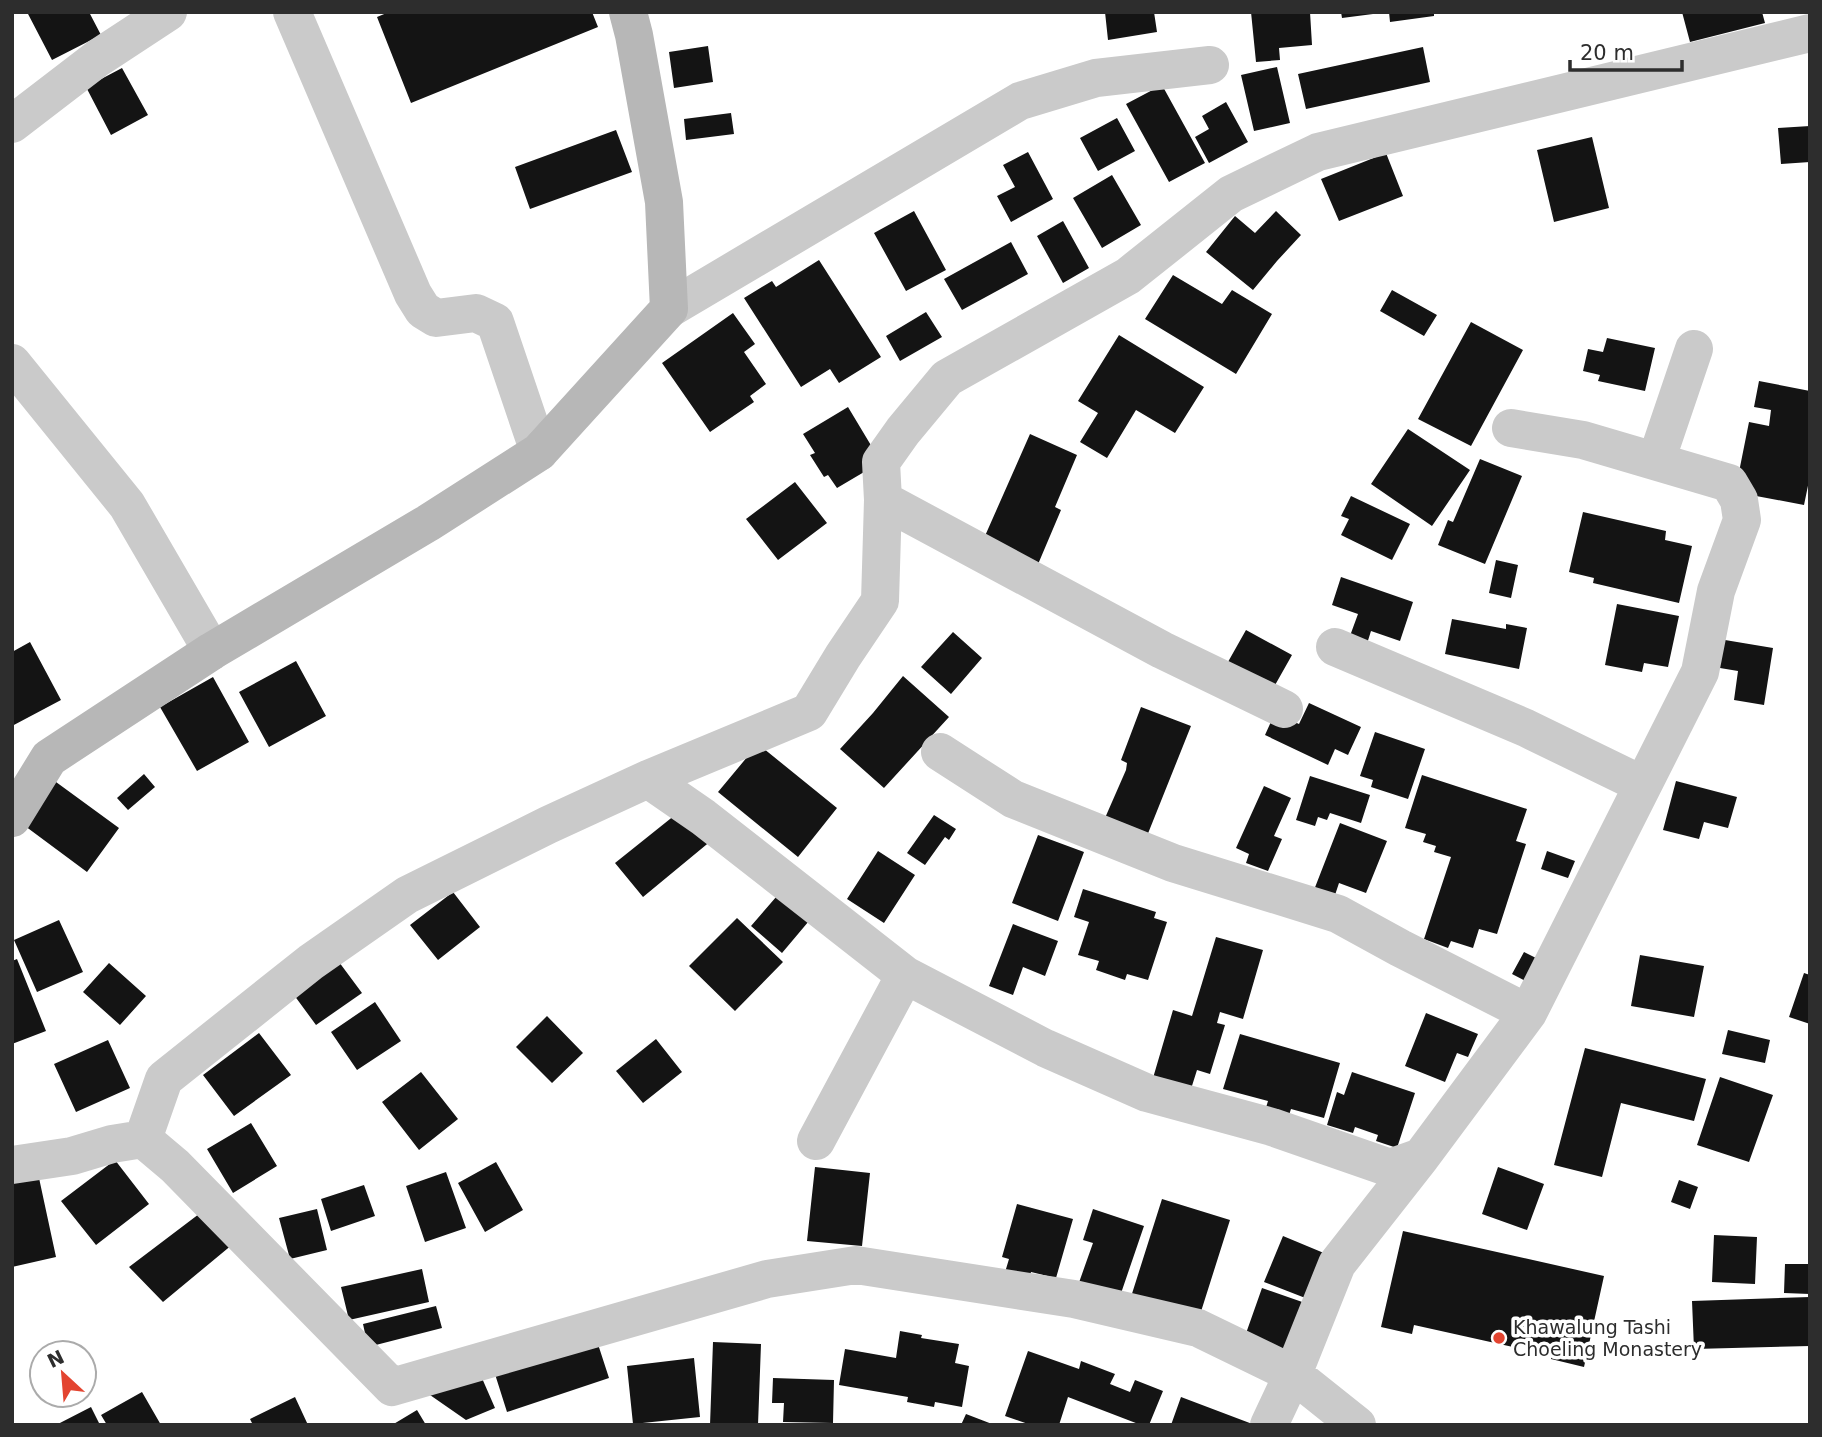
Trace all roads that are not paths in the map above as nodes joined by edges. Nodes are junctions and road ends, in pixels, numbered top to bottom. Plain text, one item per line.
1 (168, 12) edge
2 (292, 12) edge
3 (628, 12) edge
4 (1802, 42) edge
5 (1210, 65) dead end
6 (12, 124) edge
7 (669, 309) junction
8 (1693, 349) dead end
9 (12, 363) edge
10 (1511, 428) dead end
11 (539, 452) junction
12 (1656, 461) junction
13 (883, 500) junction
14 (1335, 647) dead end
15 (212, 650) junction
16 (1284, 709) dead end
17 (940, 752) dead end
18 (649, 779) junction
19 (1643, 785) junction
20 (12, 818) edge
21 (905, 975) junction
22 (1528, 1013) junction
23 (143, 1139) junction
24 (816, 1141) dead end
25 (1421, 1157) junction
26 (12, 1165) edge
27 (1293, 1374) junction
28 (1269, 1425) edge
29 (1357, 1425) edge

1 - 6 street
2 - 11 street
3 - 7 main road
4 - 13 street
5 - 7 street
7 - 11 main road
8 - 12 street
9 - 15 street
10 - 12 street
11 - 15 main road
12 - 19 street
13 - 16 street
13 - 18 street
14 - 19 street
15 - 20 main road
17 - 22 street
18 - 21 street
18 - 23 street
19 - 22 street
21 - 24 street
21 - 25 street
22 - 25 street
23 - 26 street
23 - 27 street
25 - 27 street
27 - 28 street
27 - 29 street

